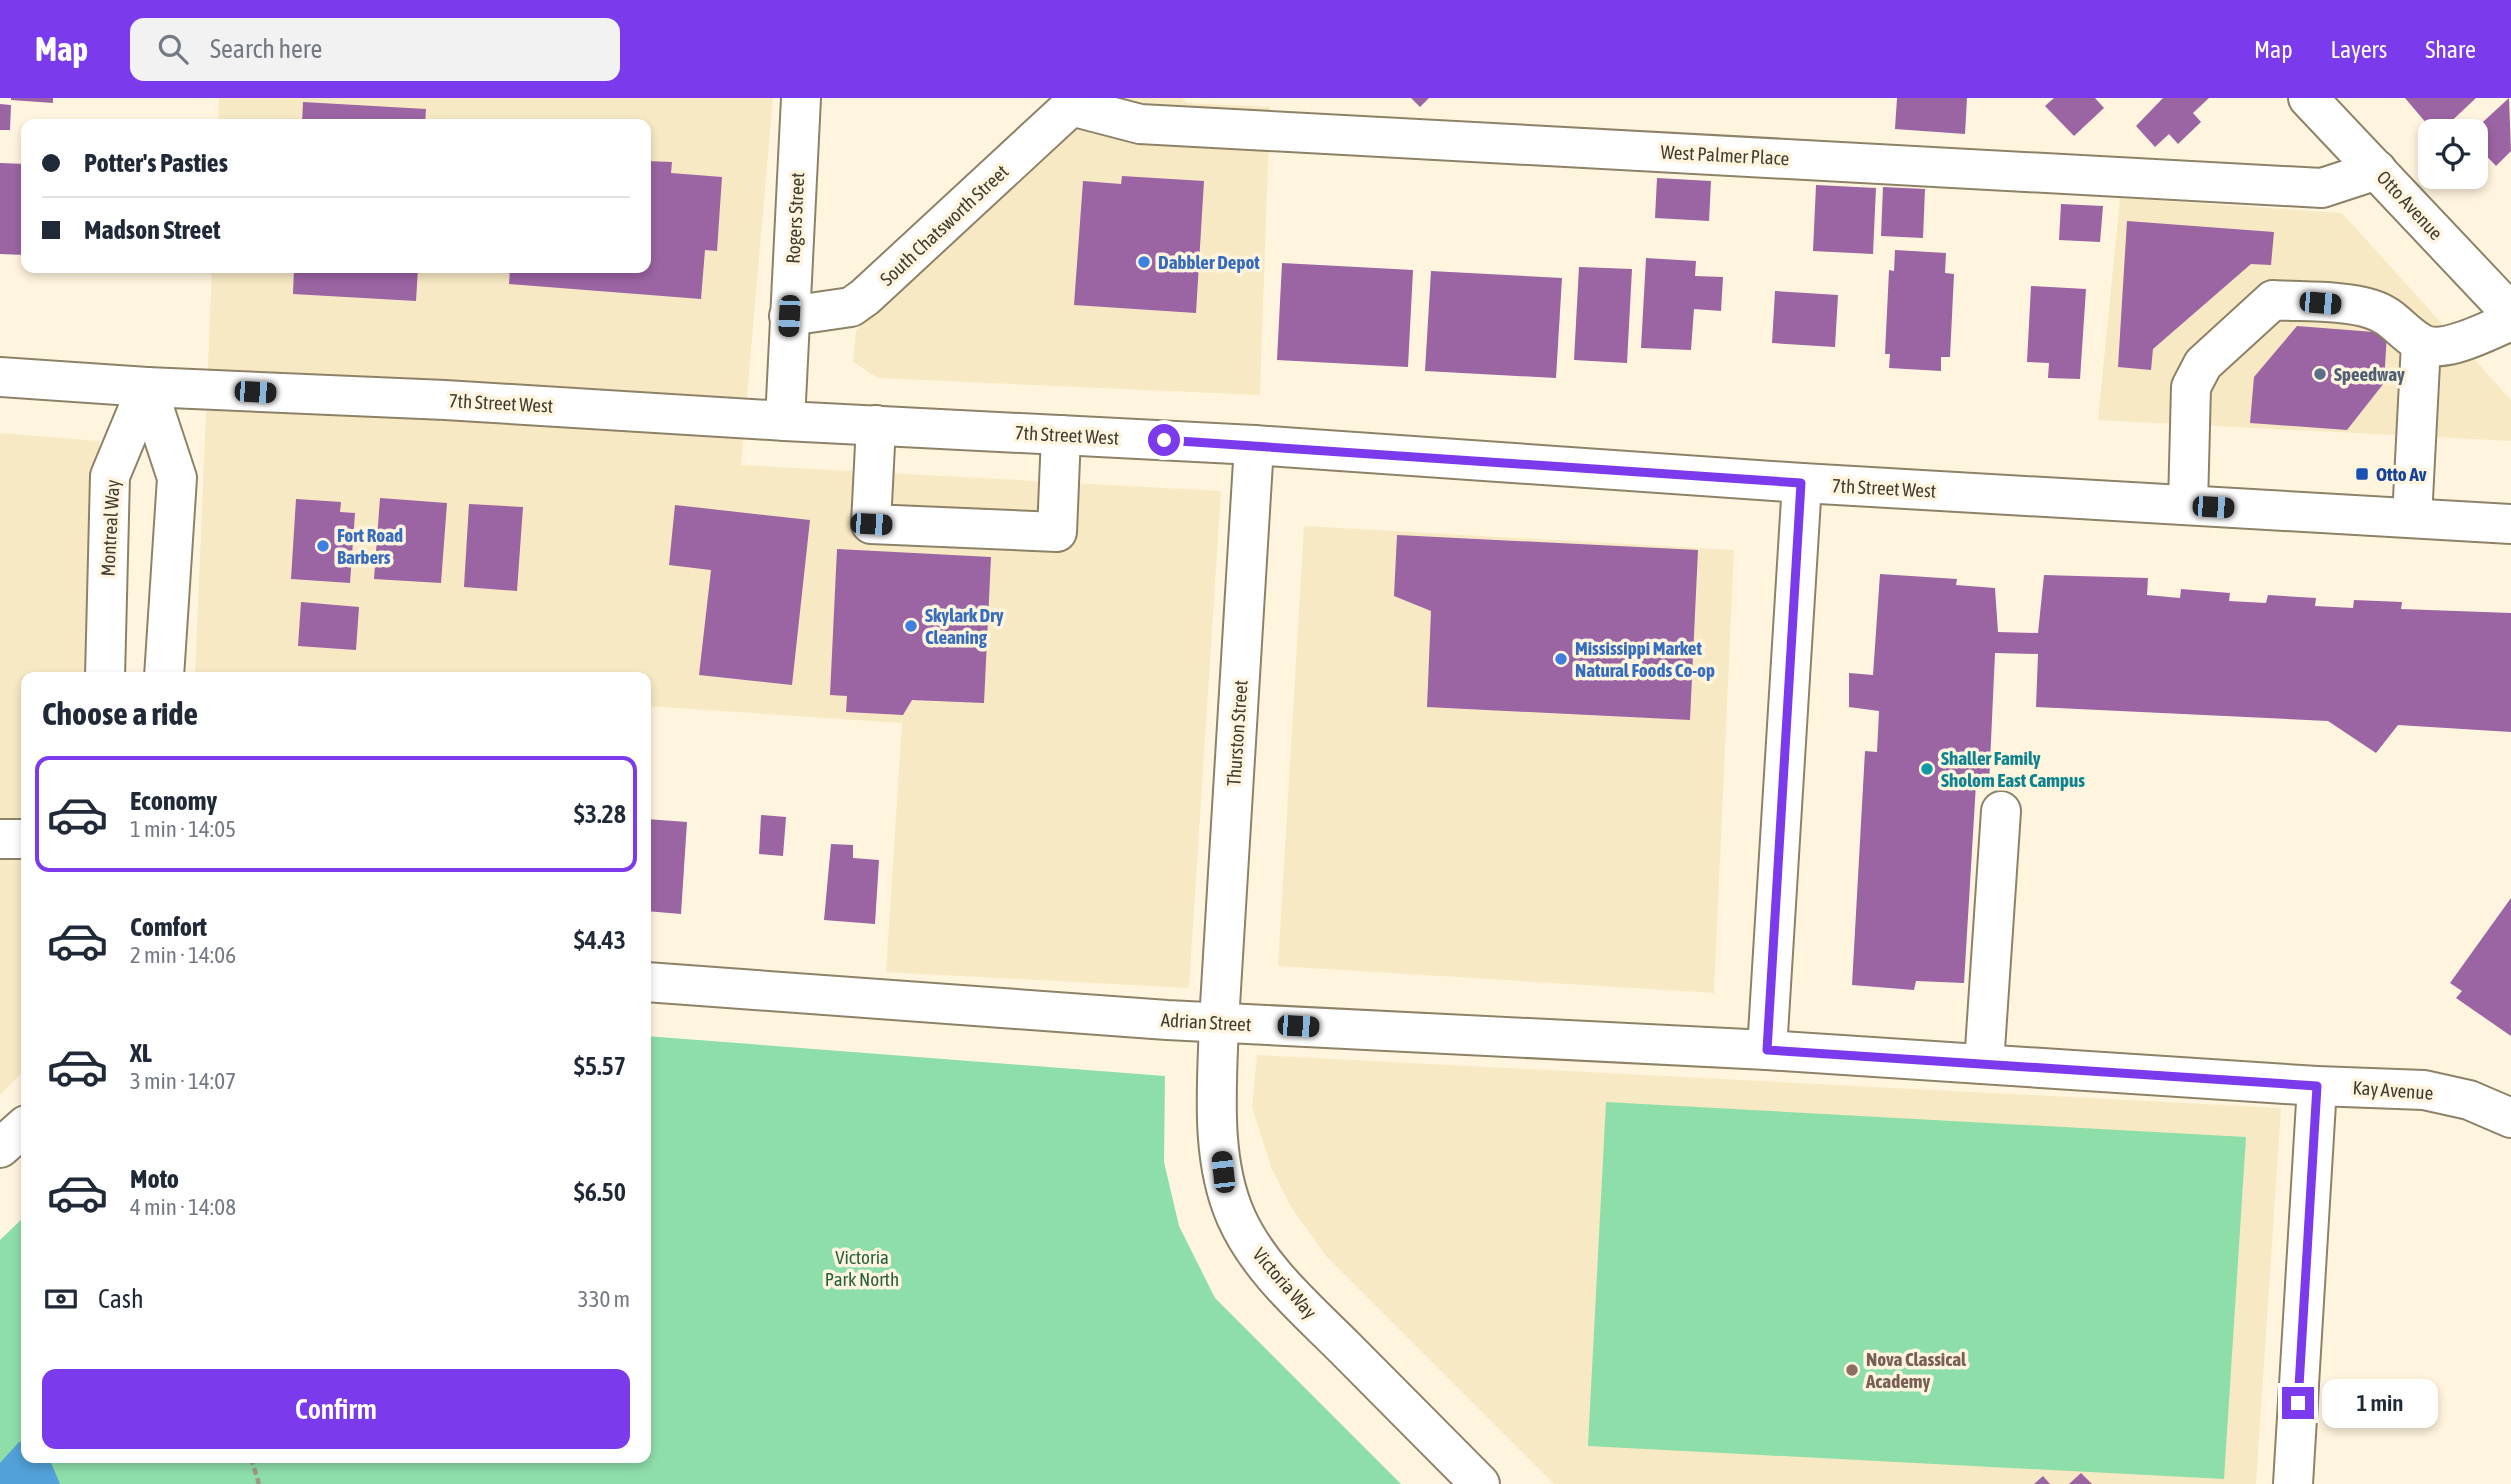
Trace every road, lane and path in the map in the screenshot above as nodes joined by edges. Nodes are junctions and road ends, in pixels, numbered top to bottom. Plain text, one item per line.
1 (801, 98) edge
2 (2308, 98) edge
3 (1076, 102) edge
4 (2377, 170) junction
5 (2511, 313) edge
6 (789, 316) junction
7 (2511, 321) edge
8 (2421, 344) junction
9 (0, 377) edge
10 (147, 387) junction
11 (785, 421) junction
12 (876, 425) junction
13 (1061, 435) junction
14 (1254, 444) junction
15 (1801, 483) junction
16 (2188, 505) junction
17 (2412, 518) junction
18 (2511, 524) edge
19 (105, 672) edge
20 (164, 672) edge
21 (2001, 811) dead end
22 (0, 839) edge
23 (21, 839) edge
24 (651, 982) edge
25 (1219, 1023) junction
26 (1767, 1050) junction
27 (1984, 1064) junction
28 (2317, 1086) junction
29 (2511, 1118) edge
30 (21, 1129) edge
31 (0, 1148) edge
32 (253, 1463) edge
33 (259, 1484) edge
34 (1480, 1484) edge
35 (2293, 1484) edge

1 - 6 street, Rogers Street
2 - 4 street, Otto Avenue
3 - 4 street, West Palmer Place
3 - 6 street, South Chatsworth Street
4 - 5 street, Otto Avenue
6 - 11 street, Rogers Street
7 - 8 street
8 - 16 street
8 - 17 street
9 - 10 street, 7th Street West
10 - 11 street, 7th Street West
10 - 19 street, Montreal Way
10 - 20 street
11 - 12 street, 7th Street West
12 - 13 street, 7th Street West
12 - 13 street
13 - 14 street, 7th Street West
14 - 15 street, 7th Street West
14 - 25 street, Thurston Street
15 - 16 street, 7th Street West
15 - 26 street
16 - 17 street, 7th Street West
17 - 18 street, 7th Street West
21 - 27 street
22 - 23 street
24 - 25 street, Adrian Street
25 - 26 street, Adrian Street
25 - 34 street, Victoria Way
26 - 27 street, Kay Avenue
27 - 28 street, Kay Avenue
28 - 29 street, Kay Avenue
28 - 35 street
30 - 31 street
32 - 33 path

